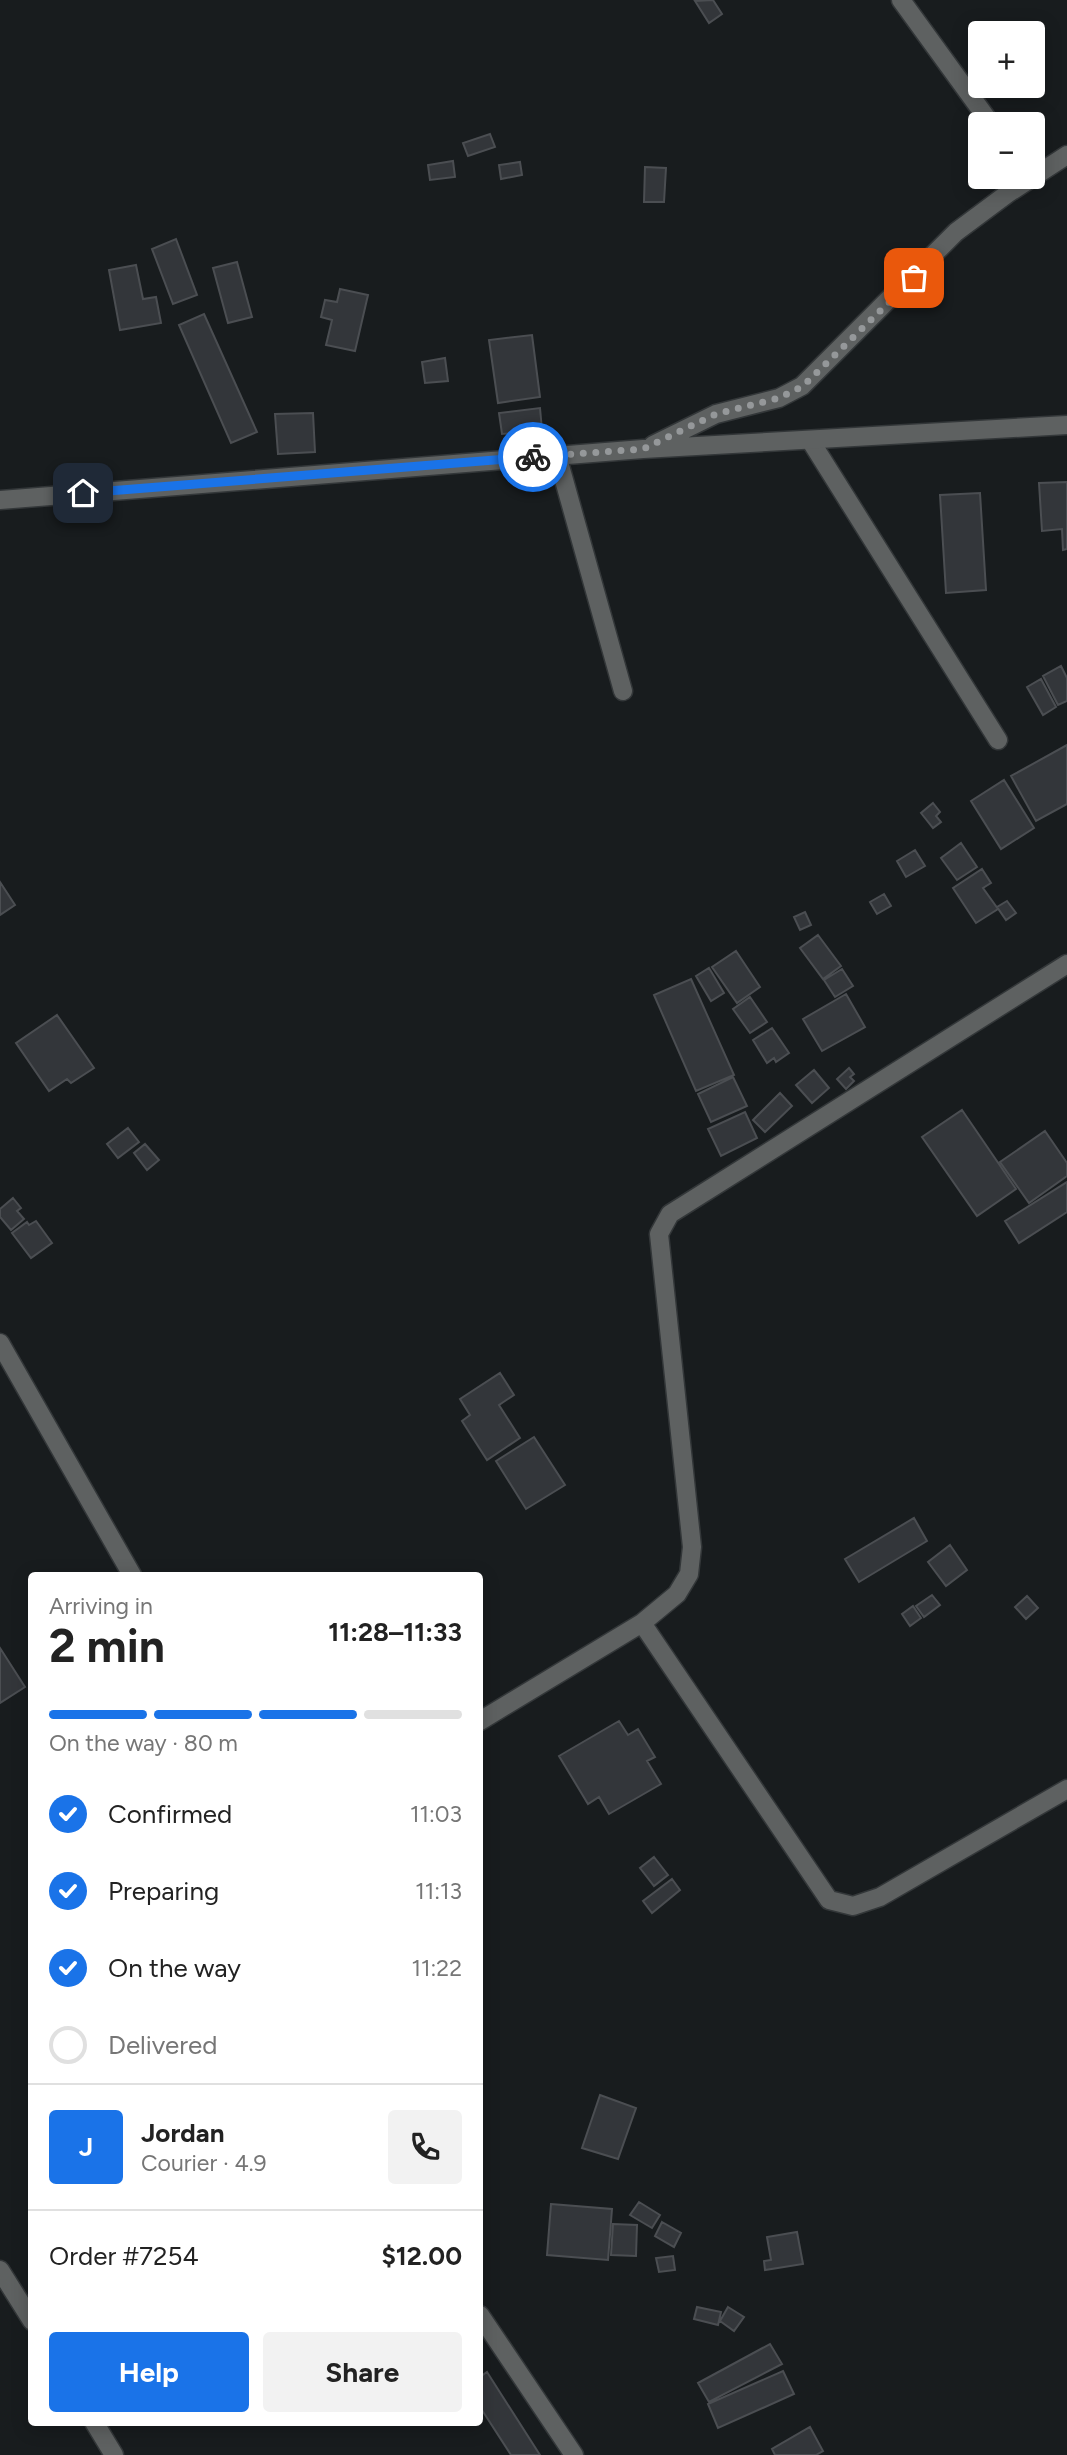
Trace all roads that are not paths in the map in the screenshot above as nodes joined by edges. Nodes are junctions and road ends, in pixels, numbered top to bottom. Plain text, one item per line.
1 (901, 0) edge
2 (982, 112) edge
3 (1067, 155) edge
4 (1045, 169) edge
5 (1015, 189) edge
6 (1067, 425) edge
7 (810, 440) junction
8 (643, 449) junction
9 (557, 456) junction
10 (0, 500) edge
11 (623, 691) dead end
12 (998, 740) dead end
13 (1067, 964) edge
14 (0, 1343) edge
15 (130, 1572) edge
16 (642, 1623) junction
17 (483, 1719) edge
18 (1067, 1788) edge
19 (0, 2270) edge
20 (28, 2315) edge
21 (483, 2319) edge
22 (96, 2426) edge
23 (114, 2455) edge
24 (574, 2455) edge

1 - 2 street
3 - 4 street
5 - 8 street
6 - 7 street
7 - 8 street
7 - 12 street
8 - 9 street
9 - 10 street
9 - 11 street
13 - 16 street
14 - 15 street
16 - 17 street
16 - 18 street
19 - 20 street
21 - 24 street
22 - 23 street

